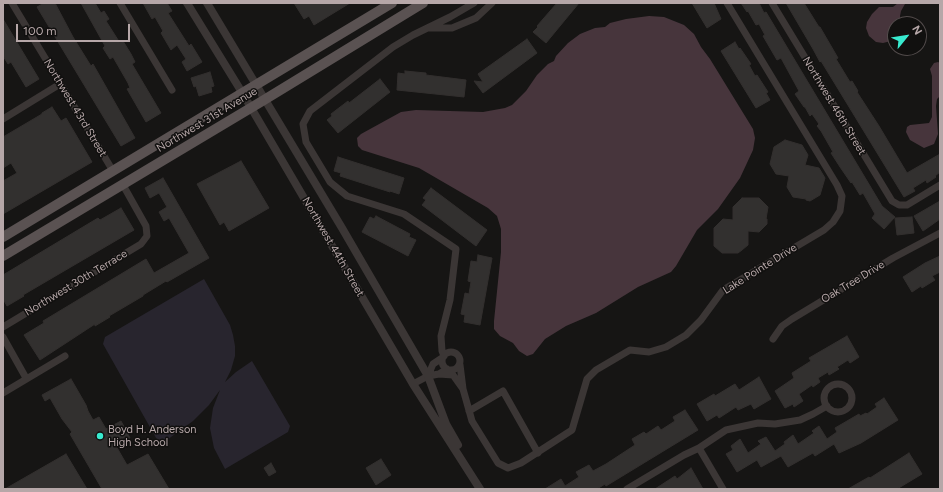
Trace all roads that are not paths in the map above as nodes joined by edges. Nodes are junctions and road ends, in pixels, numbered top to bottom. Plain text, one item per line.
1 (12, 3) edge
2 (120, 3) edge
3 (187, 3) edge
4 (207, 3) edge
5 (392, 3) edge
6 (423, 3) edge
7 (474, 3) edge
8 (492, 3) edge
9 (727, 3) edge
10 (772, 3) edge
11 (428, 28) junction
12 (60, 84) junction
13 (256, 86) junction
14 (172, 90) dead end
15 (243, 94) junction
16 (264, 100) junction
17 (251, 108) junction
18 (3, 119) edge
19 (113, 171) junction
20 (123, 184) junction
21 (940, 186) edge
22 (940, 233) edge
23 (3, 237) edge
24 (3, 256) edge
25 (3, 327) edge
26 (441, 336) junction
27 (3, 337) edge
28 (773, 339) dead end
29 (451, 352) junction
30 (65, 356) dead end
31 (443, 357) junction
32 (460, 368) junction
33 (447, 369) junction
34 (439, 374) junction
35 (453, 375) junction
36 (428, 376) junction
37 (26, 378) junction
38 (413, 384) junction
39 (463, 389) junction
40 (3, 393) edge
41 (827, 406) dead end
42 (469, 412) junction
43 (699, 448) junction
44 (538, 453) junction
45 (481, 489) edge
46 (627, 489) edge
47 (723, 489) edge

1 - 12 street, Northwest 43rd Street
2 - 14 street
3 - 15 street, Northwest 44th Street
4 - 13 street, Northwest 44th Street
5 - 13 main road, Northwest 31st Avenue
6 - 16 main road, Northwest 31st Avenue
7 - 11 street
8 - 11 street
9 - 44 street, Lake Pointe Drive
10 - 21 street, Northwest 46th Street
11 - 26 street
12 - 18 street
12 - 19 street, Northwest 43rd Street
13 - 15 main road, Northwest 31st Avenue
13 - 16 street, Northwest 44th Street
15 - 17 street, Northwest 44th Street
15 - 19 main road, Northwest 31st Avenue
16 - 17 main road, Northwest 31st Avenue
16 - 36 street, Northwest 44th Street
17 - 20 main road, Northwest 31st Avenue
17 - 38 street, Northwest 44th Street
19 - 23 main road, Northwest 31st Avenue
20 - 24 main road, Northwest 31st Avenue
20 - 25 street, Northwest 30th Terrace
22 - 28 street, Oak Tree Drive
26 - 29 street, Lake Pointe Drive
26 - 31 street
27 - 37 street
29 - 31 street
29 - 32 street, Lake Pointe Drive
30 - 37 street
31 - 33 street
31 - 36 street
32 - 33 street
32 - 35 street
32 - 39 street, Lake Pointe Drive
33 - 34 street
34 - 35 street
34 - 36 street
35 - 39 street, Lake Pointe Drive
36 - 38 street
36 - 45 street, Northwest 44th Street
37 - 40 street
38 - 45 street, Northwest 44th Street
39 - 42 street, Lake Pointe Drive
41 - 43 street
42 - 44 street, Lake Pointe Drive
42 - 44 street
43 - 46 street
43 - 47 street

